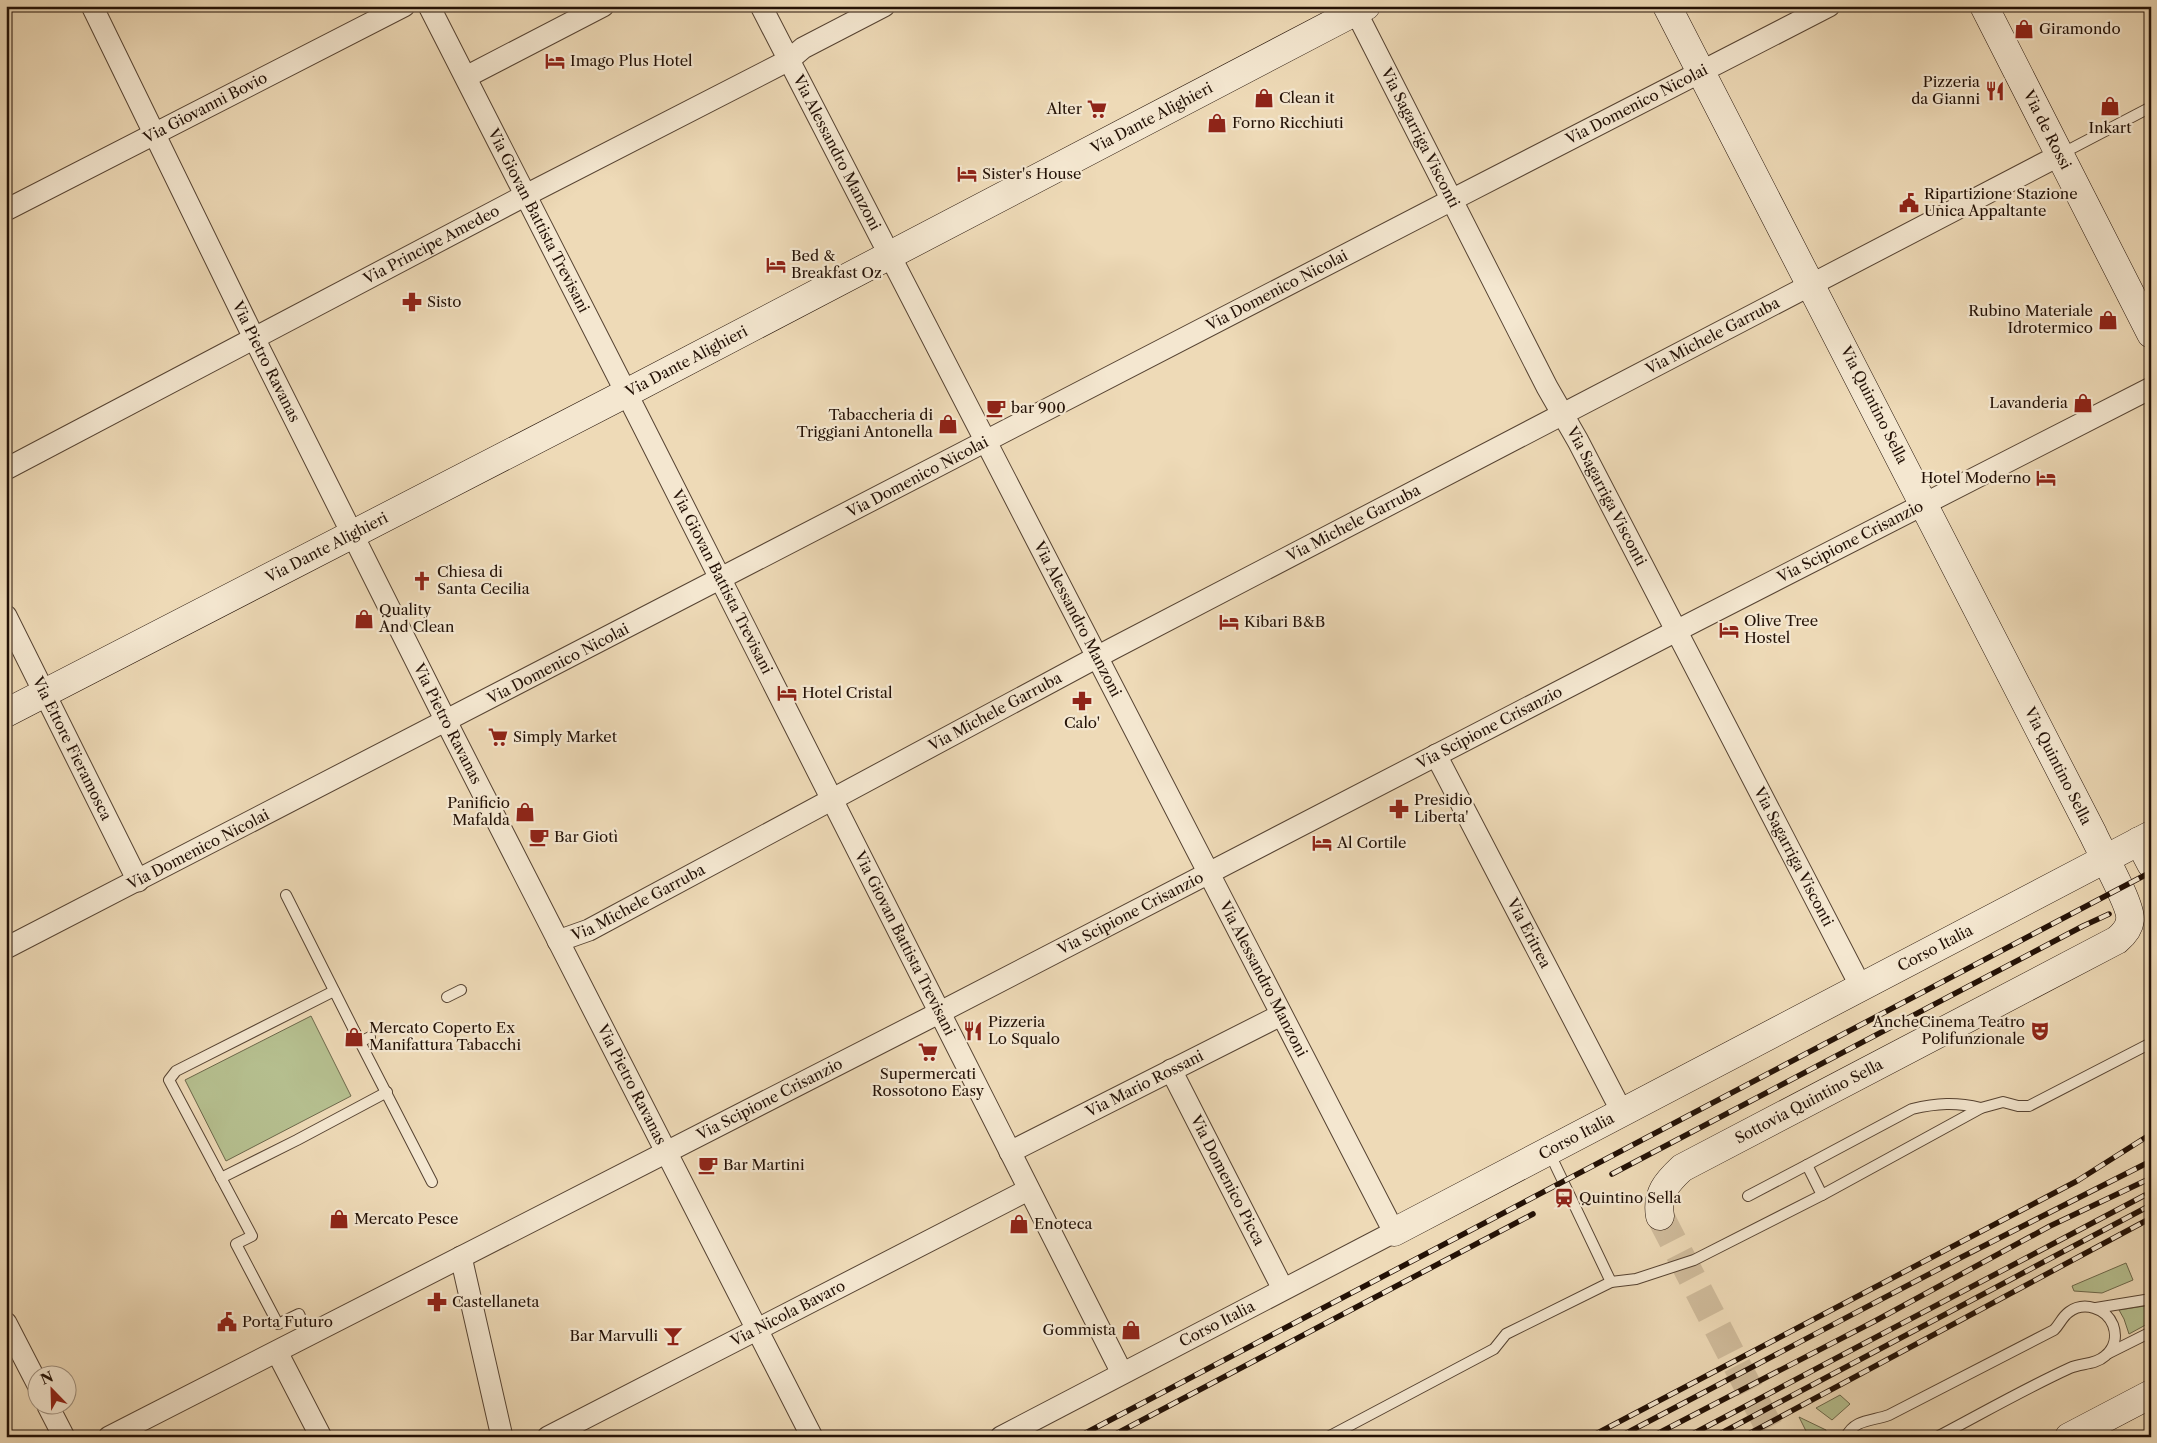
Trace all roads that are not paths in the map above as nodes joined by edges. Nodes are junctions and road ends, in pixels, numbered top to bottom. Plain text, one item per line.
1 (92, 6) edge
2 (404, 6) edge
3 (429, 6) edge
4 (603, 6) edge
5 (761, 6) edge
6 (884, 6) edge
7 (1667, 6) edge
8 (1829, 6) edge
9 (1984, 6) edge
10 (1358, 8) edge
11 (789, 60) junction
12 (1701, 71) junction
13 (466, 77) junction
14 (2151, 107) edge
15 (156, 134) junction
16 (2060, 155) junction
17 (526, 196) junction
18 (1451, 200) junction
19 (6, 210) edge
20 (889, 255) junction
21 (1811, 284) junction
22 (2151, 334) edge
23 (254, 338) junction
24 (2151, 388) edge
25 (626, 392) junction
26 (1562, 414) junction
27 (985, 441) junction
28 (6, 469) edge
29 (1925, 504) junction
30 (353, 534) junction
31 (721, 580) junction
32 (6, 616) edge
33 (1676, 630) junction
34 (1097, 658) junction
35 (45, 693) junction
36 (6, 713) edge
37 (447, 721) junction
38 (1436, 755) junction
39 (830, 800) junction
40 (2147, 847) edge
41 (2104, 859) junction
42 (1209, 873) junction
43 (138, 881) junction
44 (286, 895) dead end
45 (2151, 921) edge
46 (2117, 940) junction
47 (558, 941) junction
48 (6, 948) edge
49 (1861, 987) junction
50 (334, 990) junction
51 (460, 990) dead end
52 (447, 997) dead end
53 (939, 1013) junction
54 (1281, 1014) junction
55 (370, 1037) dead end
56 (360, 1042) junction
57 (2151, 1043) edge
58 (1171, 1070) junction
59 (386, 1092) junction
60 (1981, 1108) junction
61 (1622, 1112) junction
62 (667, 1150) junction
63 (1548, 1151) junction
64 (1010, 1152) junction
65 (1807, 1165) junction
66 (221, 1178) junction
67 (432, 1182) dead end
68 (1028, 1190) junction
69 (1822, 1195) junction
70 (1748, 1196) dead end
71 (1660, 1216) tunnel mouth
72 (1394, 1232) junction
73 (461, 1257) junction
74 (1611, 1282) junction
75 (1283, 1289) junction
76 (2151, 1299) edge
77 (2096, 1308) junction
78 (6, 1323) edge
79 (758, 1329) junction
80 (2151, 1332) edge
81 (309, 1336) junction
82 (277, 1352) junction
83 (2108, 1354) junction
84 (28, 1366) edge
85 (1122, 1373) junction
86 (2151, 1394) edge
87 (53, 1416) edge
88 (139, 1429) edge
89 (64, 1437) edge
90 (109, 1437) edge
91 (321, 1437) edge
92 (502, 1437) edge
93 (548, 1437) edge
94 (812, 1437) edge
95 (1001, 1437) edge
96 (1328, 1437) edge
97 (1846, 1437) edge
98 (1936, 1437) edge
99 (2068, 1437) edge

1 - 15 street, Via Pietro Ravanas
2 - 15 street, Via Giovanni Bovio
3 - 13 street, Via Giovan Battista Trevisani
4 - 13 street
5 - 11 street, Via Alessandro Manzoni
6 - 11 street, Via Principe Amedeo
7 - 12 street, Via Quintino Sella
8 - 12 street, Via Domenico Nicolai
9 - 16 street, Via de Rossi
10 - 18 street, Via Sagarriga Visconti
10 - 20 street, Via Dante Alighieri
11 - 17 street, Via Principe Amedeo
11 - 20 street, Via Alessandro Manzoni
12 - 18 street, Via Domenico Nicolai
12 - 21 street, Via Quintino Sella
13 - 17 street, Via Giovan Battista Trevisani
14 - 16 lane, Via Michele Garruba
15 - 19 street, Via Giovanni Bovio
15 - 23 street, Via Pietro Ravanas
16 - 21 street, Via Michele Garruba
16 - 22 street, Via de Rossi
17 - 23 street, Via Principe Amedeo
17 - 25 street, Via Giovan Battista Trevisani
18 - 26 street, Via Sagarriga Visconti
18 - 27 street, Via Domenico Nicolai
20 - 25 street, Via Dante Alighieri
20 - 27 street, Via Alessandro Manzoni
21 - 26 street, Via Michele Garruba
21 - 29 street, Via Quintino Sella
23 - 28 street, Via Principe Amedeo
23 - 30 street, Via Pietro Ravanas
24 - 29 street, Via Scipione Crisanzio
25 - 30 street, Via Dante Alighieri
25 - 31 street, Via Giovan Battista Trevisani
26 - 33 street, Via Sagarriga Visconti
26 - 34 street, Via Michele Garruba
27 - 31 street, Via Domenico Nicolai
27 - 34 street, Via Alessandro Manzoni
29 - 33 street, Via Scipione Crisanzio
29 - 41 street, Via Quintino Sella
30 - 35 street, Via Dante Alighieri
30 - 37 street, Via Pietro Ravanas
31 - 37 street, Via Domenico Nicolai
31 - 39 street, Via Giovan Battista Trevisani
32 - 35 street, Via Ettore Fieramosca
33 - 38 street, Via Scipione Crisanzio
33 - 49 street, Via Sagarriga Visconti
34 - 39 street, Via Michele Garruba
34 - 42 street, Via Alessandro Manzoni
35 - 36 street, Via Dante Alighieri
35 - 43 street, Via Ettore Fieramosca
37 - 43 street, Via Domenico Nicolai
37 - 47 street, Via Pietro Ravanas
38 - 42 street, Via Scipione Crisanzio
38 - 61 street, Via Eritrea
39 - 47 street, Via Michele Garruba
39 - 53 street, Via Giovan Battista Trevisani
40 - 41 street, Corso Italia
41 - 46 street
41 - 49 street, Corso Italia
42 - 53 street, Via Scipione Crisanzio
42 - 54 street, Via Alessandro Manzoni
43 - 48 street, Via Domenico Nicolai
44 - 50 lane
45 - 46 street, Sottovia Quintino Sella
46 - 71 street, Sottovia Quintino Sella
47 - 62 street, Via Pietro Ravanas
49 - 61 street, Corso Italia
50 - 56 lane
50 - 66 lane
51 - 52 lane
53 - 62 street, Via Scipione Crisanzio
53 - 64 street, Via Giovan Battista Trevisani
54 - 58 street, Via Mario Rossani
54 - 72 street, Via Alessandro Manzoni
55 - 56 lane
56 - 59 lane
57 - 60 lane
58 - 64 street, Via Mario Rossani
58 - 75 street, Via Domenico Picca
59 - 66 lane
59 - 67 lane
60 - 65 lane
60 - 69 lane
61 - 63 street, Corso Italia
62 - 73 street, Via Scipione Crisanzio
62 - 79 street, Via Pietro Ravanas
63 - 72 street, Corso Italia
63 - 74 lane
64 - 68 street, Via Giovan Battista Trevisani
65 - 69 lane
65 - 70 lane
66 - 81 lane
68 - 79 street, Via Nicola Bavaro
68 - 85 street, Via Giovan Battista Trevisani
69 - 74 lane
72 - 75 street, Corso Italia
73 - 81 street, Via Scipione Crisanzio
73 - 92 street
74 - 96 lane
75 - 85 street, Corso Italia
76 - 77 lane
77 - 83 lane
77 - 97 lane
78 - 84 street
79 - 93 street, Via Nicola Bavaro
79 - 94 street, Via Pietro Ravanas
80 - 83 lane
81 - 82 street, Via Scipione Crisanzio
82 - 88 street, Via Scipione Crisanzio
82 - 91 street
83 - 98 lane
85 - 95 street, Corso Italia
86 - 99 street
87 - 89 street
88 - 90 street, Via Scipione Crisanzio

